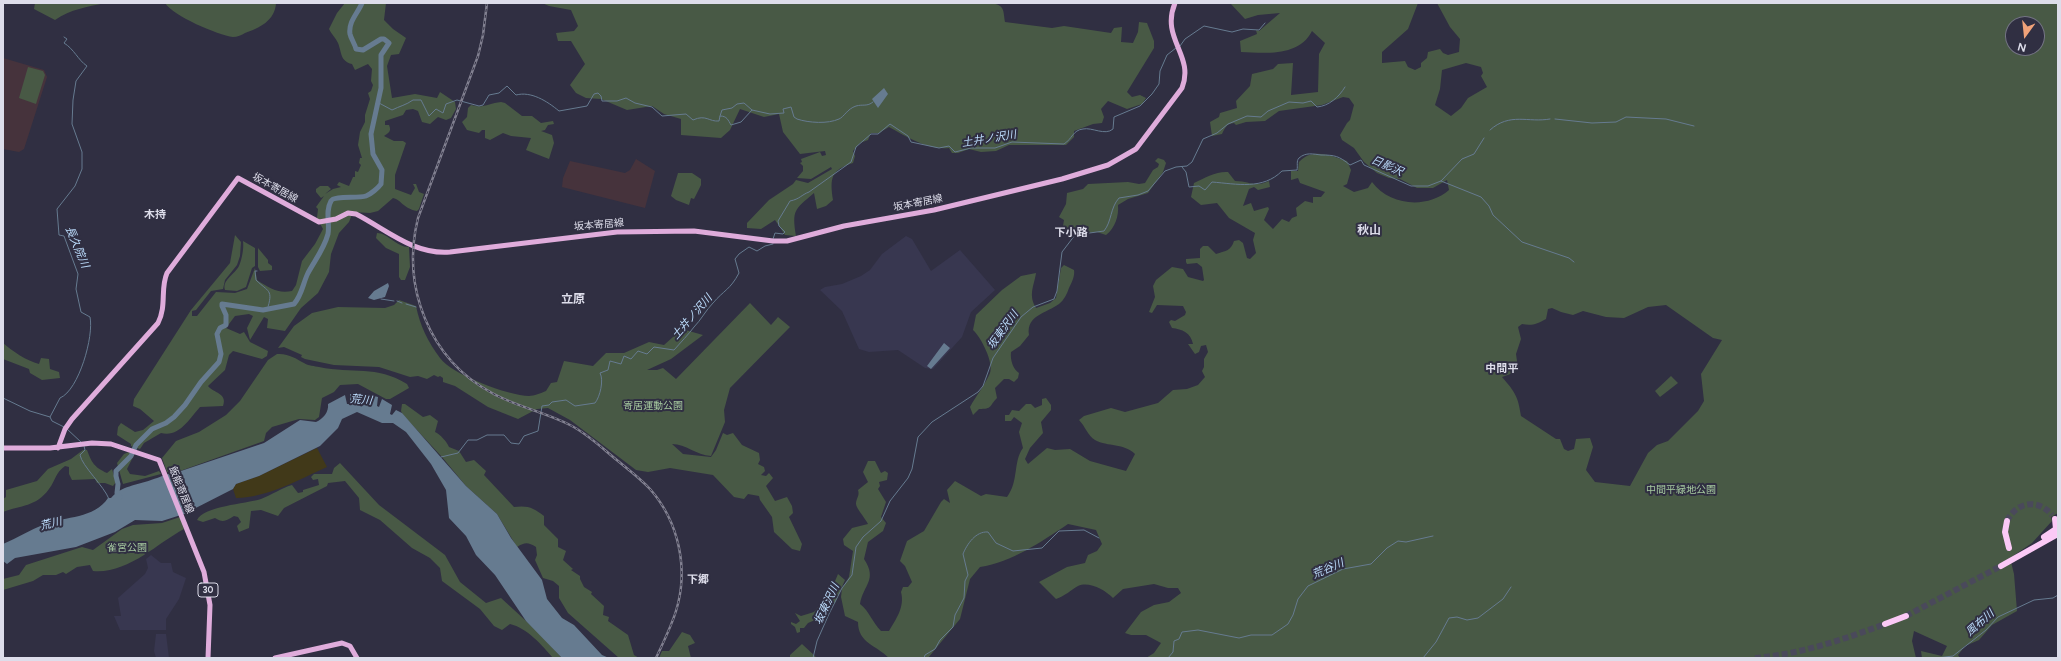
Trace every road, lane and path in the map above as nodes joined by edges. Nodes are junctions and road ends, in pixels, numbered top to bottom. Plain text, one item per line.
1 (1175, 3) edge
2 (3, 448) edge
3 (58, 448) junction
4 (2055, 518) edge
5 (2007, 521) tunnel mouth
6 (2058, 535) edge
7 (2009, 548) dead end
8 (2019, 556) junction
9 (2001, 566) tunnel mouth
10 (1903, 617) tunnel mouth
11 (1886, 624) tunnel mouth
12 (208, 658) edge
13 (275, 658) edge
14 (357, 658) edge

1 - 3 main road, 坂本寄居線
2 - 3 main road, 飯能寄居線 / 30
3 - 12 main road, 飯能寄居線 / 30
4 - 8 highway
5 - 7 highway
6 - 8 highway
8 - 9 highway
10 - 11 highway
13 - 14 main road

